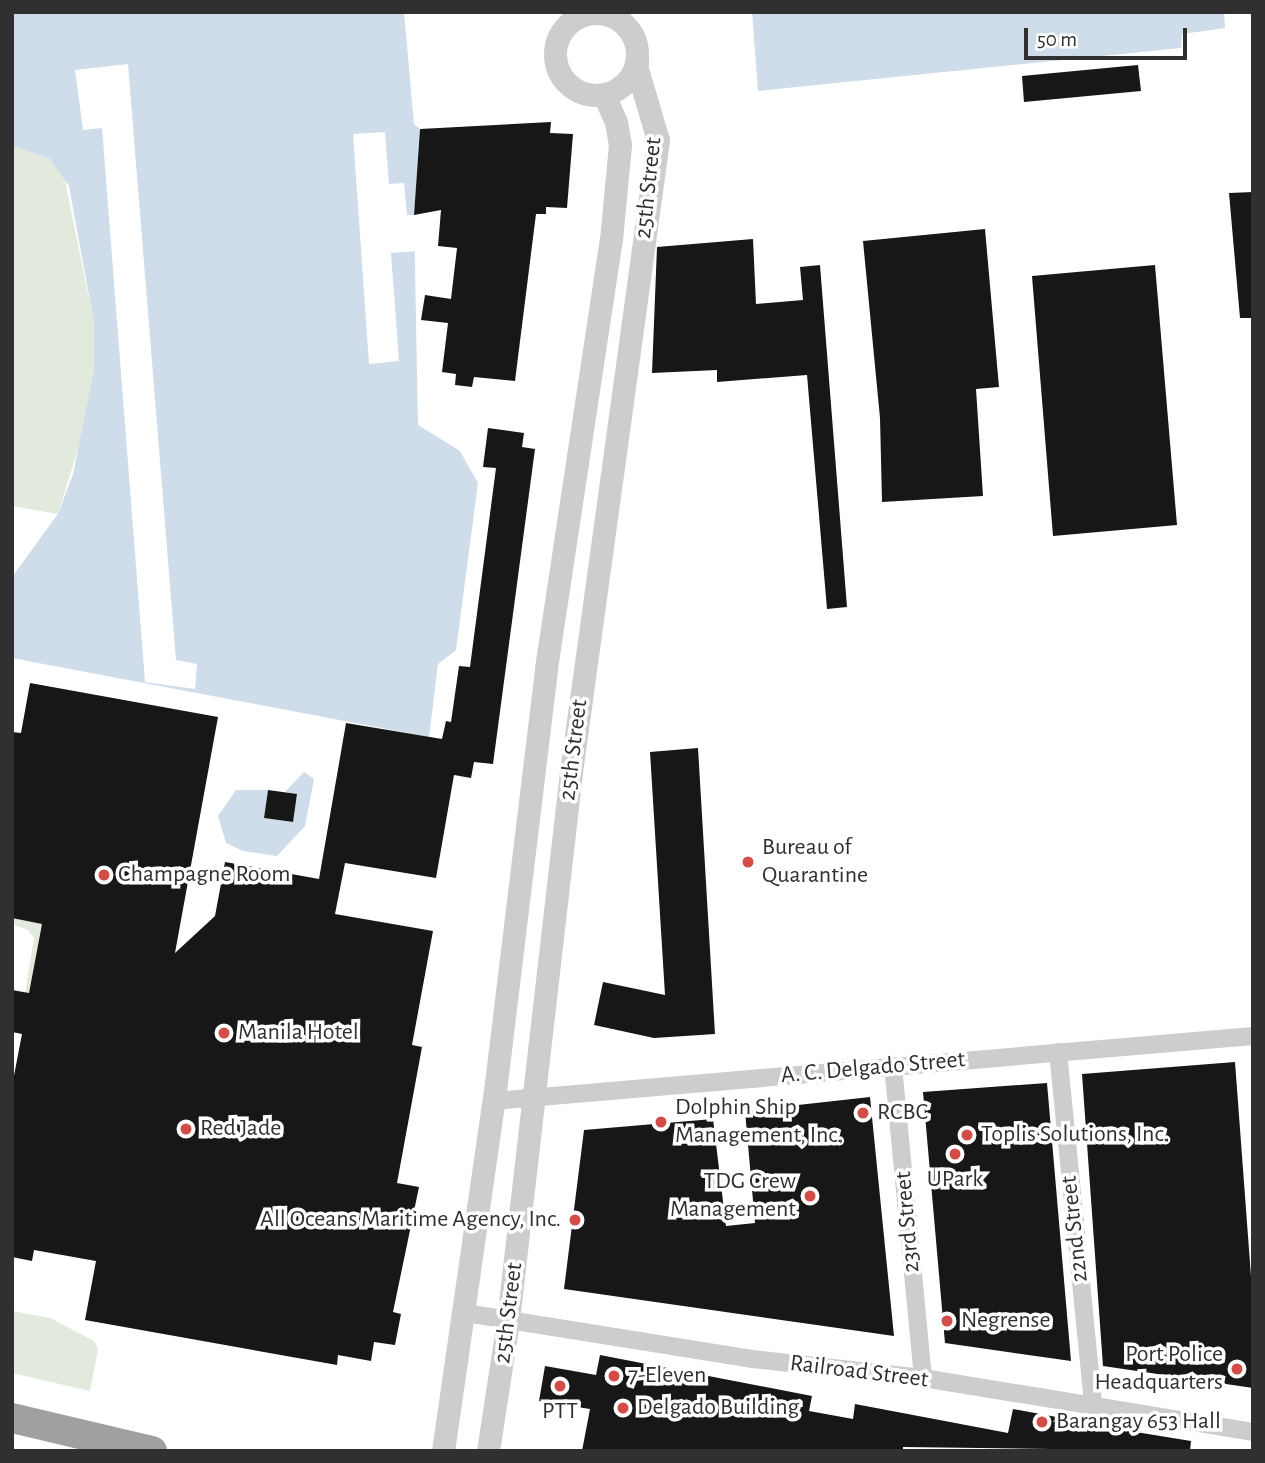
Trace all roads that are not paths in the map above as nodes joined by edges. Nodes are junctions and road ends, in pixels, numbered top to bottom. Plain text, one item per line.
1 (637, 52) junction
2 (604, 95) junction
3 (529, 809) junction
4 (566, 813) junction
5 (1253, 1036) edge
6 (1058, 1052) junction
7 (893, 1066) junction
8 (536, 1097) junction
9 (494, 1101) junction
10 (465, 1313) junction
11 (508, 1320) junction
12 (923, 1378) junction
13 (1093, 1405) junction
14 (12, 1418) edge
15 (1253, 1432) edge
16 (152, 1451) edge
17 (443, 1451) edge
18 (488, 1451) edge

1 - 2 street
1 - 2 street, 25th Street
1 - 4 street, 25th Street
2 - 3 street, 25th Street
3 - 4 street
3 - 9 street, 25th Street
4 - 8 street, 25th Street
5 - 6 street, A. C. Delgado Street
6 - 7 street, A. C. Delgado Street
6 - 13 street, 22nd Street
7 - 8 street, A. C. Delgado Street
7 - 12 street, 23rd Street
8 - 9 street, A. C. Delgado Street
8 - 11 street, 25th Street
9 - 10 street, 25th Street
10 - 11 street, Railroad Street
10 - 17 street, 25th Street
11 - 12 street, Railroad Street
11 - 18 street, 25th Street
12 - 13 street, Railroad Street
13 - 15 street, Railroad Street
14 - 16 highway

